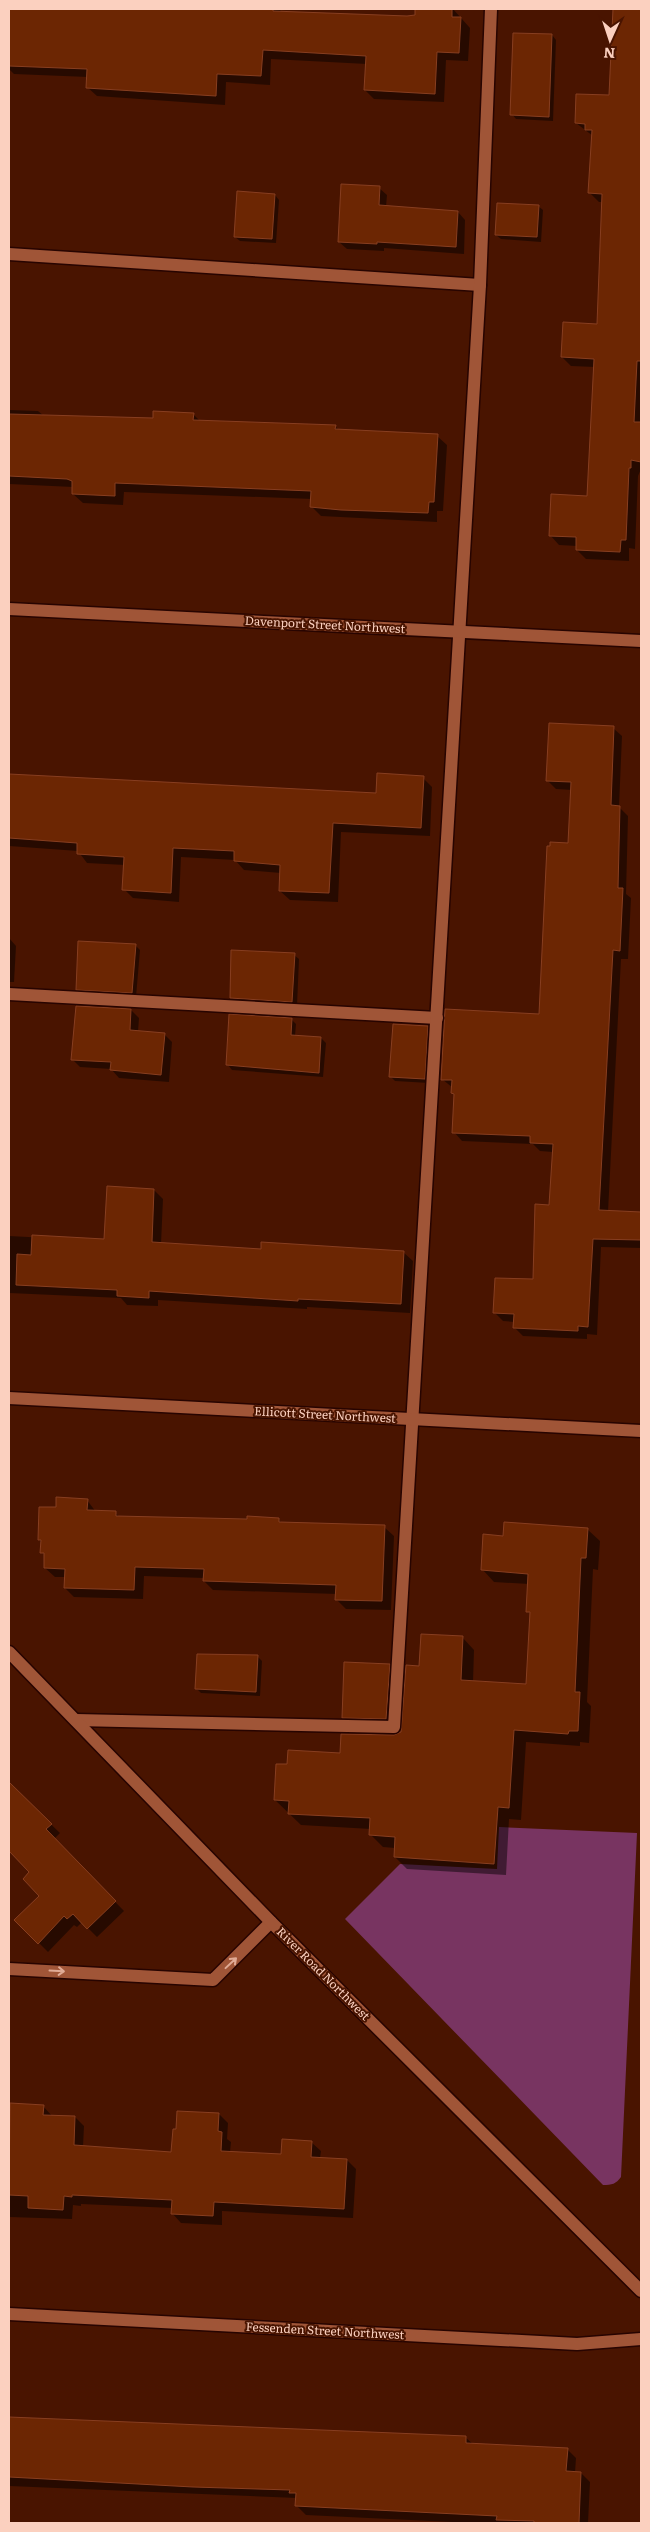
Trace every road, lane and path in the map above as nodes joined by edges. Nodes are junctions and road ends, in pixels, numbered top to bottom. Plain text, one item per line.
1 (491, 9) edge
2 (9, 254) edge
3 (480, 285) junction
4 (9, 610) edge
5 (458, 631) junction
6 (641, 641) edge
7 (9, 994) edge
8 (437, 1018) junction
9 (9, 1398) edge
10 (413, 1420) junction
11 (641, 1432) edge
12 (9, 1652) edge
13 (76, 1720) junction
14 (271, 1922) junction
15 (9, 1969) edge
16 (641, 2291) edge
17 (9, 2314) edge
18 (641, 2339) edge

1 - 3 street
2 - 3 street
3 - 5 street
4 - 5 street, Davenport Street Northwest
5 - 6 street, Davenport Street Northwest
5 - 8 street
7 - 8 street
8 - 10 street
9 - 10 street, Ellicott Street Northwest
10 - 11 street, Ellicott Street Northwest
10 - 13 street
12 - 13 street, River Road Northwest
13 - 14 street, River Road Northwest
15 -> 14 street
14 - 16 street, River Road Northwest
17 - 18 street, Fessenden Street Northwest

